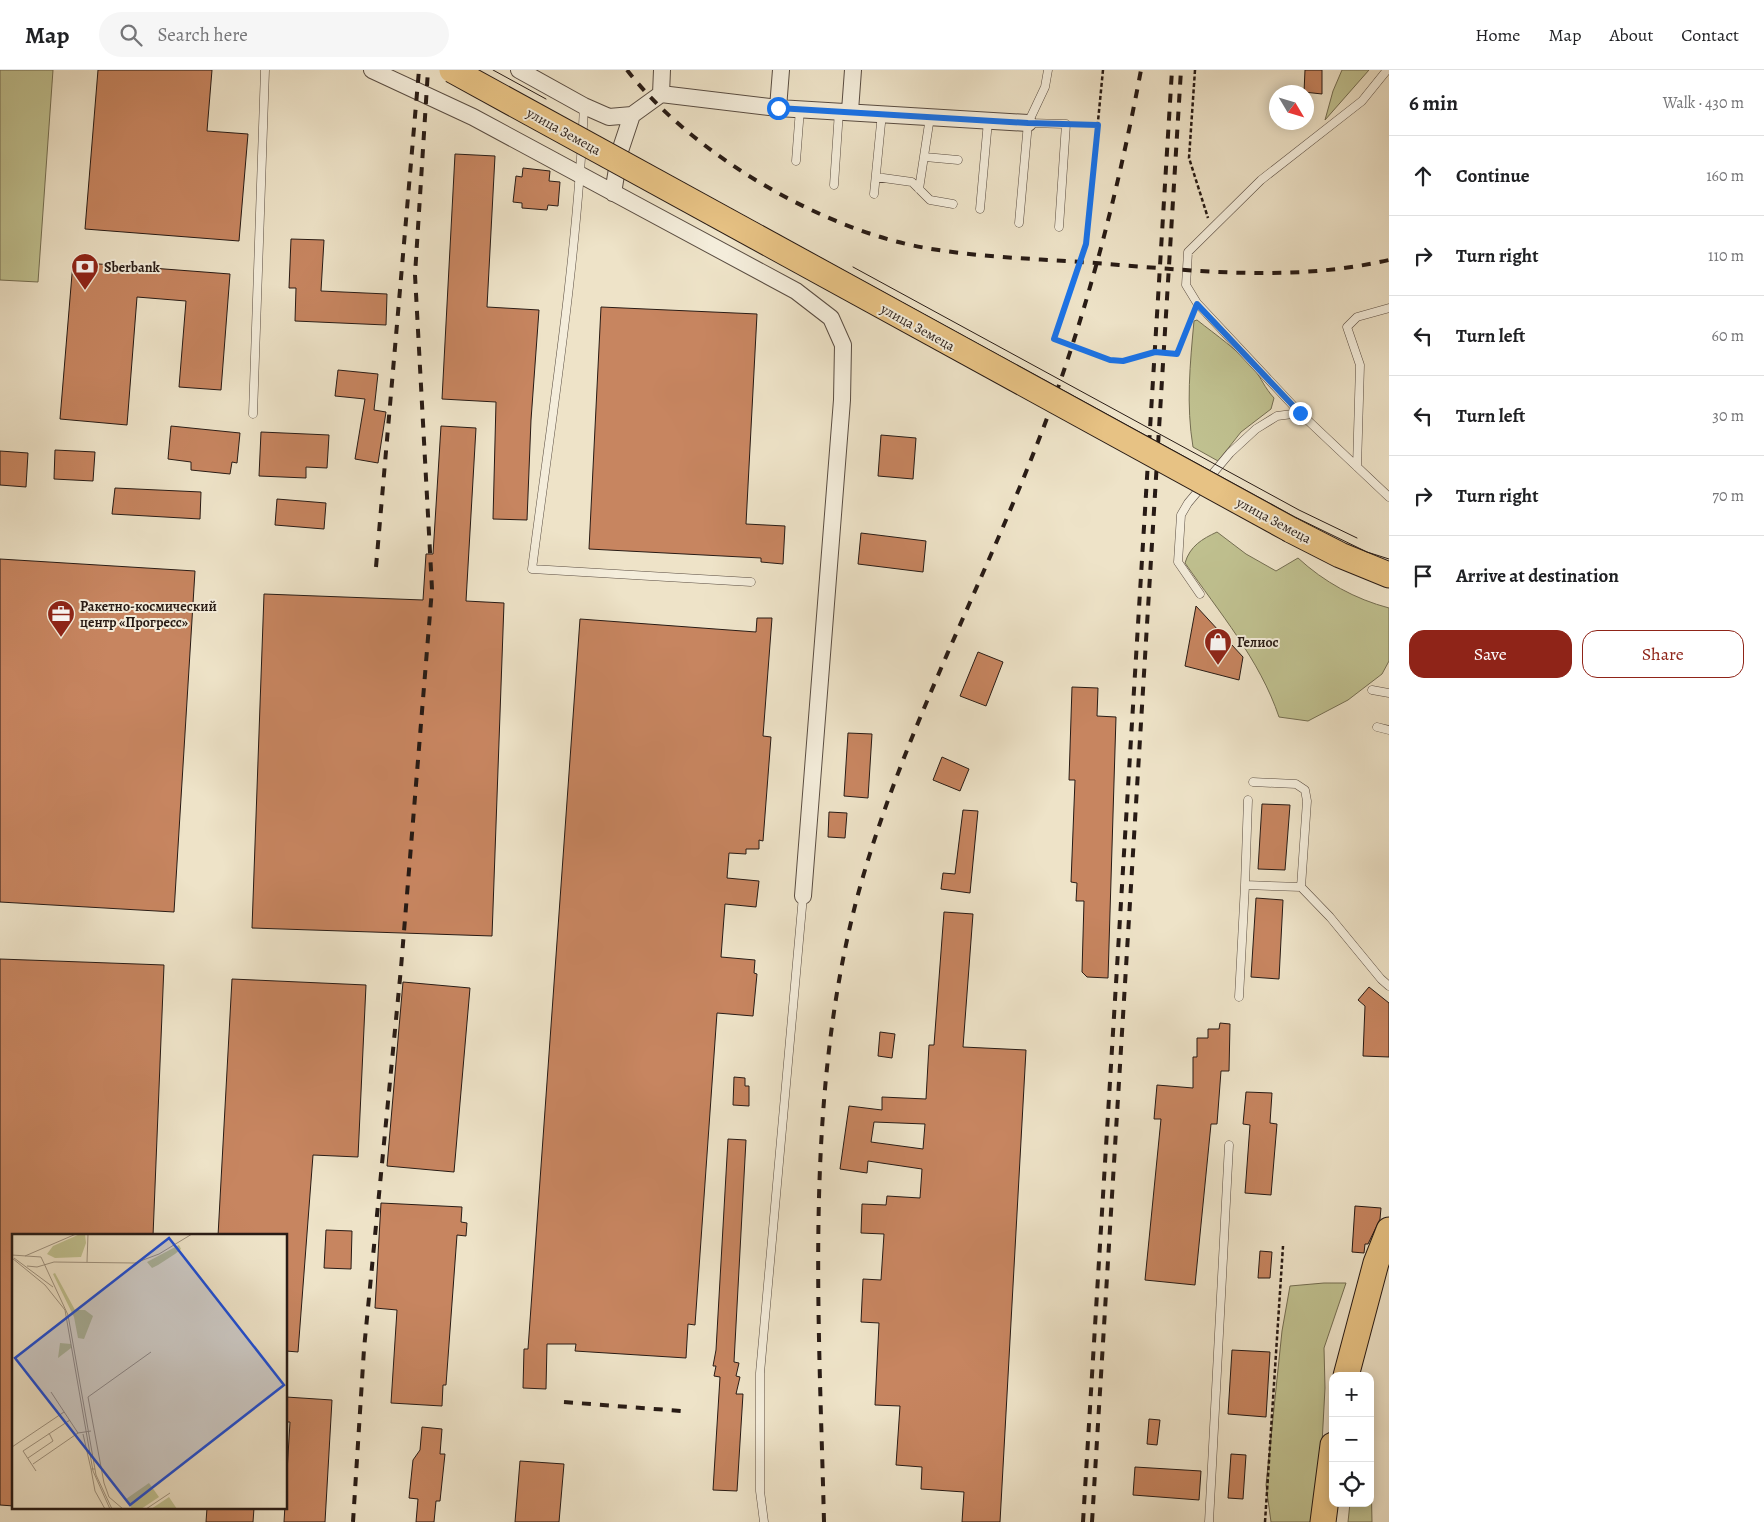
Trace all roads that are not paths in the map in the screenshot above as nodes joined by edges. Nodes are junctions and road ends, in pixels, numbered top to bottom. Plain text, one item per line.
1 (265, 70) edge
2 (372, 70) edge
3 (452, 70) edge
4 (519, 70) edge
5 (662, 70) edge
6 (781, 70) edge
7 (853, 70) edge
8 (1048, 70) edge
9 (1387, 70) edge
10 (661, 94) junction
11 (584, 106) junction
12 (778, 108) junction
13 (800, 109) junction
14 (844, 111) junction
15 (882, 113) junction
16 (632, 114) junction
17 (930, 116) junction
18 (988, 120) junction
19 (1028, 123) junction
20 (925, 157) junction
21 (958, 160) dead end
22 (796, 161) dead end
23 (581, 177) junction
24 (876, 177) junction
25 (834, 185) dead end
26 (919, 189) junction
27 (613, 193) junction
28 (874, 194) dead end
29 (953, 204) dead end
30 (980, 208) dead end
31 (1019, 223) dead end
32 (1059, 227) dead end
33 (1389, 308) edge
34 (1300, 413) junction
35 (253, 414) dead end
36 (1357, 468) junction
37 (1389, 497) edge
38 (1389, 575) edge
39 (751, 582) dead end
40 (1200, 594) dead end
41 (1372, 690) dead end
42 (1389, 693) edge
43 (1377, 727) dead end
44 (1389, 730) edge
45 (1253, 782) dead end
46 (1248, 800) dead end
47 (1245, 886) junction
48 (1301, 887) junction
49 (803, 896) joint
50 (1389, 986) edge
51 (1239, 997) dead end
52 (1229, 1145) dead end
53 (1389, 1230) edge
54 (1347, 1372) edge
55 (1331, 1462) edge
56 (764, 1522) edge
57 (1209, 1522) edge
58 (1323, 1522) edge

1 - 35 lane
2 - 23 street
3 - 38 main road, улица Земеца, bridge
4 - 11 street
5 - 10 street
6 - 12 street
7 - 14 street
8 - 19 lane
9 - 34 lane
10 - 12 street
10 - 16 street
11 - 16 street
11 - 23 lane
12 - 13 street
13 - 14 street
13 - 22 lane
14 - 15 street
14 - 25 lane
15 - 17 street
15 - 24 lane
16 - 27 street
17 - 18 street
17 - 20 lane
18 - 19 street
18 - 30 lane
19 - 31 lane
19 - 32 lane
20 - 21 lane
20 - 26 lane
23 - 27 street
23 - 39 lane
24 - 26 lane
24 - 28 lane
26 - 29 lane
27 - 49 street
33 - 36 lane
34 - 36 lane
34 - 40 lane
36 - 37 lane
41 - 42 lane
43 - 44 lane
45 - 48 lane
46 - 47 lane
47 - 48 lane
47 - 51 lane
48 - 50 lane
49 - 56 lane
52 - 57 lane
53 - 54 main road
55 - 58 main road

